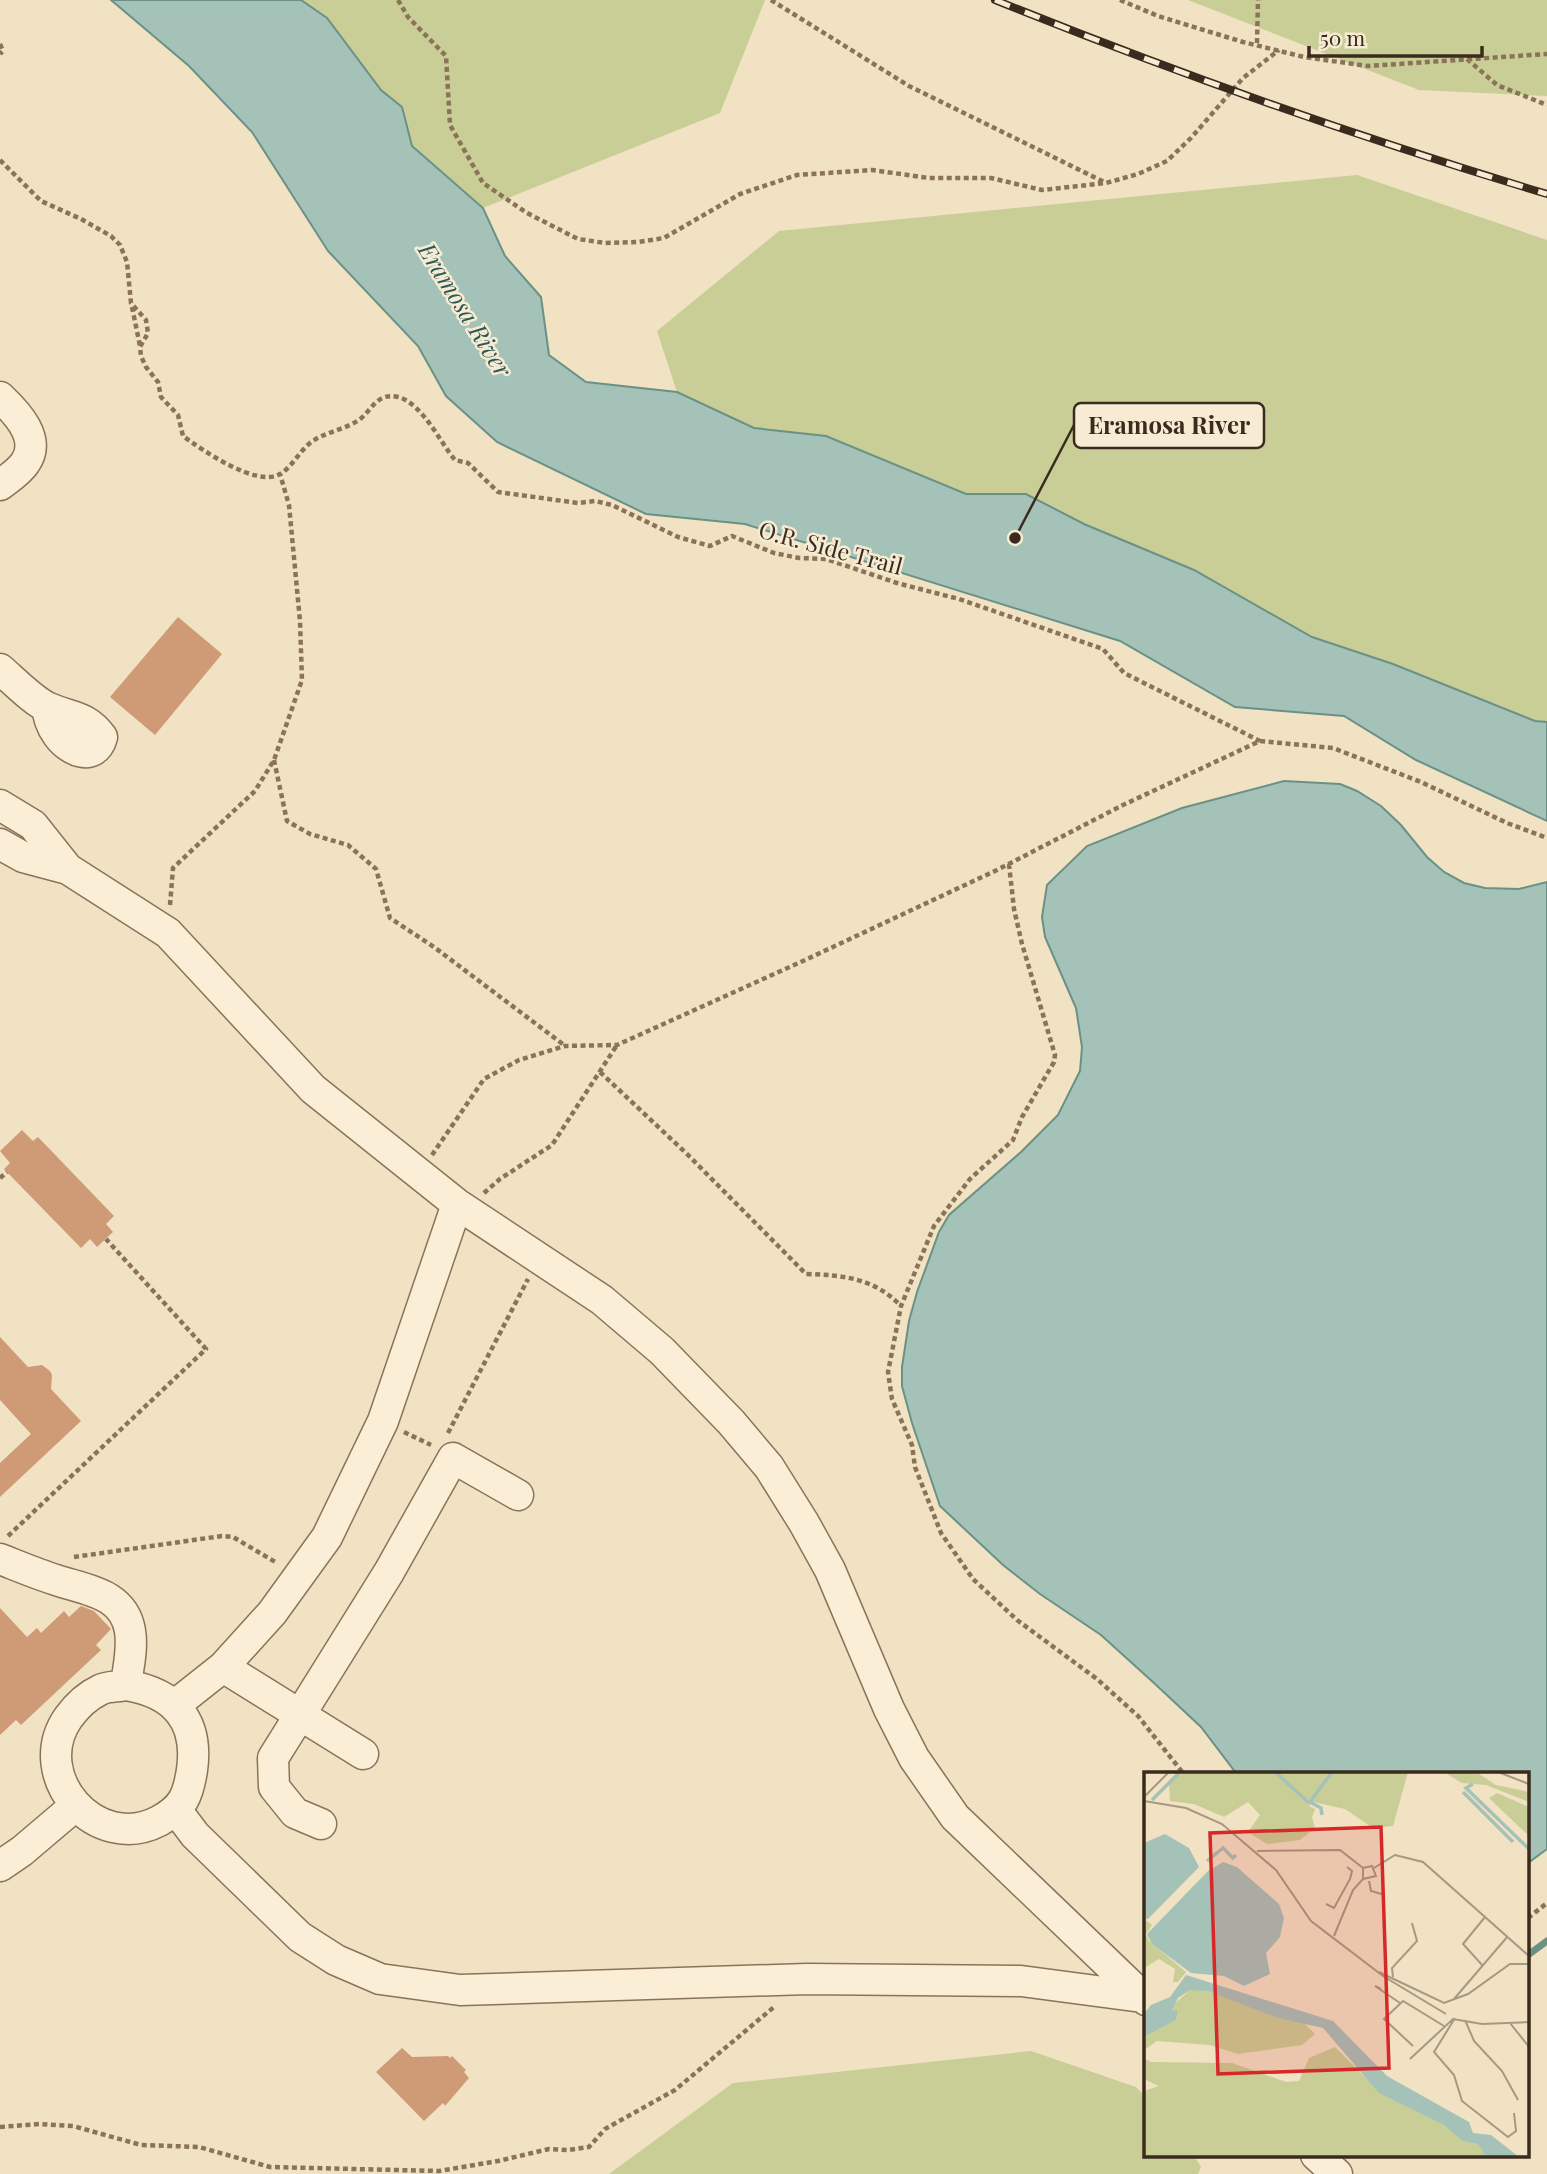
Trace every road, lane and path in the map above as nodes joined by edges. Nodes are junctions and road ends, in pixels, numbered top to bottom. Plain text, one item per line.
1 (398, 0) edge
2 (771, 0) edge
3 (1120, 0) edge
4 (1258, 0) edge
5 (0, 44) edge
6 (1257, 44) junction
7 (1279, 50) junction
8 (0, 54) edge
9 (1547, 54) edge
10 (1467, 59) junction
11 (1547, 105) edge
12 (0, 160) edge
13 (1106, 183) junction
14 (131, 303) junction
15 (140, 347) junction
16 (0, 397) edge
17 (280, 474) junction
18 (0, 485) edge
19 (0, 669) edge
20 (47, 708) dead end
21 (1260, 741) junction
22 (274, 760) junction
23 (0, 806) edge
24 (1547, 838) edge
25 (0, 844) edge
26 (1009, 864) junction
27 (68, 869) junction
28 (168, 933) junction
29 (617, 1045) junction
30 (565, 1046) junction
31 (600, 1072) junction
32 (7, 1172) dead end
33 (418, 1174) junction
34 (0, 1178) edge
35 (461, 1207) junction
36 (106, 1239) dead end
37 (538, 1259) junction
38 (901, 1306) junction
39 (383, 1421) junction
40 (446, 1454) junction
41 (517, 1495) dead end
42 (0, 1544) edge
43 (70, 1557) dead end
44 (0, 1559) edge
45 (298, 1577) junction
46 (223, 1667) junction
47 (126, 1685) junction
48 (175, 1705) junction
49 (299, 1714) junction
50 (363, 1754) dead end
51 (1182, 1772) edge
52 (75, 1806) junction
53 (177, 1811) junction
54 (321, 1824) dead end
55 (0, 1866) edge
56 (1547, 1903) edge
57 (1530, 1916) edge
58 (1144, 1998) edge
59 (776, 2005) dead end
60 (0, 2127) edge

1 - 13 path
2 - 13 path
3 - 6 path
4 - 6 path
5 - 8 path
6 - 7 path
7 - 10 path
7 - 13 path
9 - 10 path
10 - 11 path
12 - 14 path
14 - 15 path
14 - 15 path
15 - 17 path
16 - 18 lane
17 - 21 path, O.R. Side Trail
17 - 22 path
19 - 20 lane
21 - 24 path
21 - 26 path
22 - 28 path
22 - 30 path
23 - 27 lane
25 - 27 lane
26 - 29 path
26 - 38 path
27 - 28 lane
28 - 33 lane
29 - 30 path
29 - 31 path
30 - 33 path
31 - 35 path
31 - 38 path
32 - 34 path
33 - 35 lane
35 - 37 lane
35 - 39 lane
36 - 42 path
37 - 40 path
37 - 58 lane
38 - 51 path
39 - 40 path
39 - 45 lane
40 - 41 lane
40 - 49 lane
43 - 45 path
44 - 47 lane
45 - 46 lane
46 - 48 lane
46 - 49 lane
47 - 48 lane
47 - 52 lane
48 - 53 lane
49 - 50 lane
49 - 54 lane
52 - 53 lane
52 - 55 lane
53 - 58 lane
56 - 57 path
59 - 60 path

